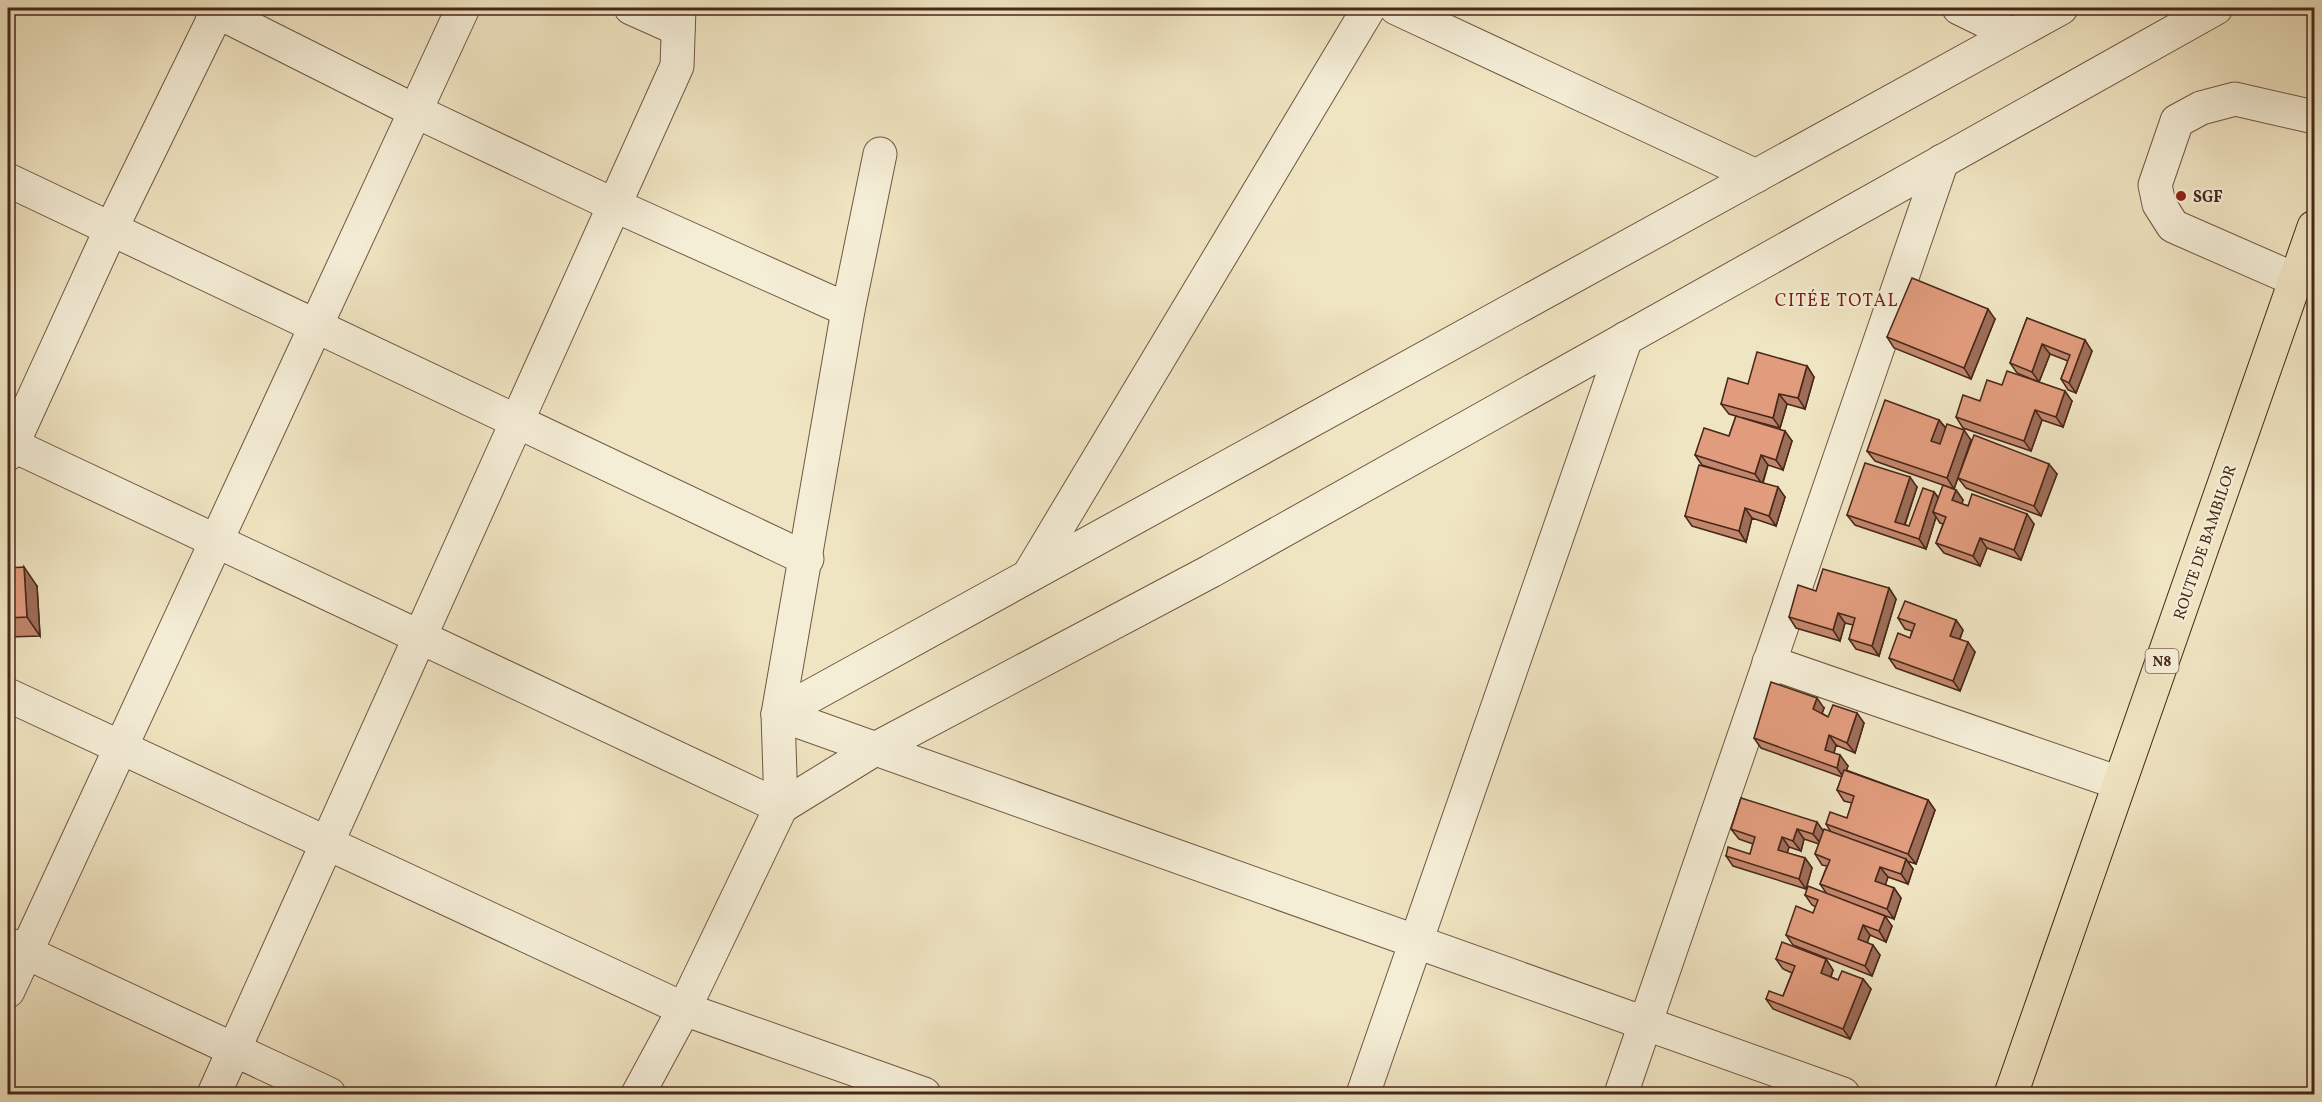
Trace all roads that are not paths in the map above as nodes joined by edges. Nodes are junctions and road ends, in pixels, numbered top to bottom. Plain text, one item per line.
1 (463, 8) edge
2 (631, 8) edge
3 (1369, 8) edge
4 (1396, 8) edge
5 (1959, 8) edge
6 (2061, 8) edge
7 (2216, 8) edge
8 (216, 9) edge
9 (678, 18) edge
10 (2012, 34) junction
11 (414, 111) junction
12 (2314, 117) edge
13 (880, 154) dead end
14 (1941, 161) junction
15 (1756, 176) junction
16 (8, 180) edge
17 (614, 205) junction
18 (2314, 227) edge
19 (111, 230) junction
20 (2296, 280) junction
21 (848, 310) junction
22 (316, 326) junction
23 (1626, 338) junction
24 (517, 422) junction
25 (9, 448) edge
26 (216, 541) junction
27 (807, 559) junction
28 (1028, 576) junction
29 (420, 637) junction
30 (1769, 662) junction
31 (8, 695) edge
32 (778, 714) junction
33 (121, 747) junction
34 (875, 749) junction
35 (2119, 783) junction
36 (782, 807) junction
37 (327, 843) junction
38 (1416, 942) junction
39 (16, 948) edge
40 (8, 991) edge
41 (684, 1009) junction
42 (1646, 1024) junction
43 (234, 1050) junction
44 (214, 1095) edge
45 (329, 1095) edge
46 (638, 1095) edge
47 (924, 1095) edge
48 (1363, 1095) edge
49 (1621, 1095) edge
50 (1843, 1095) edge
51 (2011, 1095) edge

1 - 11 street
2 - 9 street
3 - 28 street
4 - 15 street
5 - 10 street
6 - 10 street
7 - 14 street
8 - 11 street
8 - 19 street
9 - 17 street
10 - 15 street
11 - 17 street
11 - 22 street
12 - 20 street
13 - 21 street
14 - 23 street
14 - 30 street
15 - 28 street
16 - 19 street
17 - 21 street
17 - 24 street
18 - 20 main road, ROUTE DE BAMBILOR / N8
19 - 22 street
19 - 25 street
20 - 35 main road, ROUTE DE BAMBILOR / N8
21 - 27 street
22 - 24 street
22 - 26 street
23 - 34 street
23 - 38 street
24 - 27 street
24 - 29 street
25 - 26 street
26 - 29 street
26 - 33 street
27 - 32 street
28 - 32 street
29 - 36 street
29 - 37 street
30 - 35 street
30 - 42 street
31 - 33 street
32 - 34 street
32 - 36 street
33 - 37 street
33 - 39 street
34 - 36 street
34 - 38 street
35 - 51 main road, ROUTE DE BAMBILOR / N8
36 - 41 street
37 - 41 street
37 - 43 street
38 - 42 street
38 - 48 street
39 - 40 street
39 - 43 street
41 - 46 street
41 - 47 street
42 - 49 street
42 - 50 street
43 - 44 street
43 - 45 street

